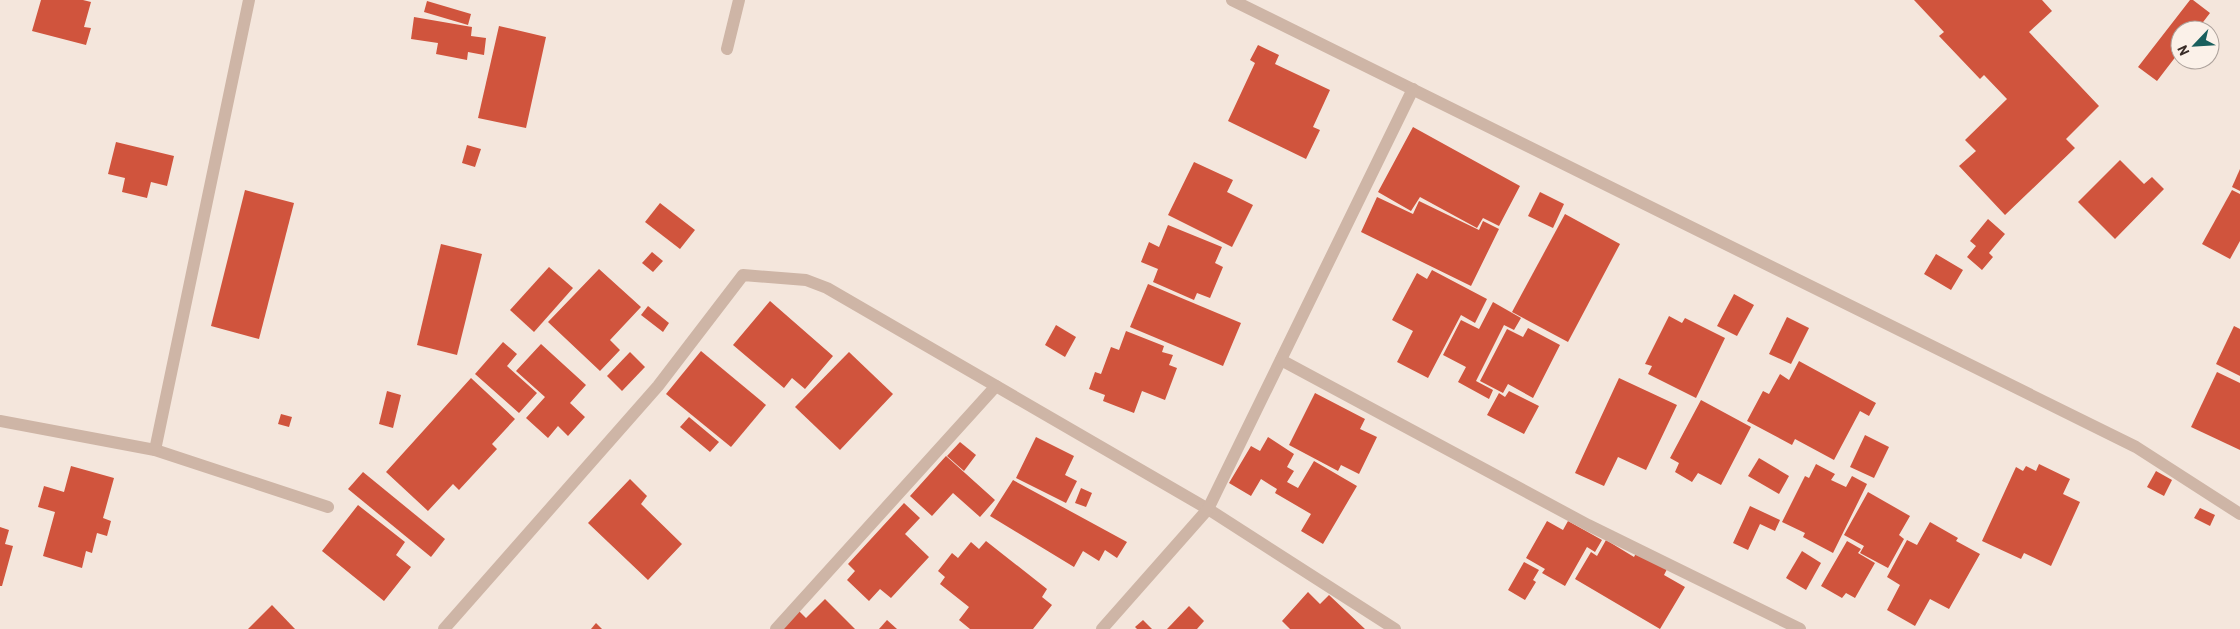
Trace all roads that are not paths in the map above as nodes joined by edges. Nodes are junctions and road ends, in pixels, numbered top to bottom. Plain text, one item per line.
1 (248, 0) edge
2 (739, 0) edge
3 (1232, 0) edge
4 (727, 49) dead end
5 (1413, 89) junction
6 (1281, 360) junction
7 (996, 386) junction
8 (0, 421) edge
9 (155, 450) junction
10 (328, 507) dead end
11 (1208, 509) junction
12 (2240, 514) edge
13 (444, 629) edge
14 (776, 629) edge
15 (1102, 629) edge
16 (1394, 629) edge
17 (1800, 629) edge

1 - 9 street
2 - 4 street
3 - 5 street
5 - 6 street
5 - 12 street
6 - 11 street
6 - 17 street
7 - 11 street
7 - 13 street
7 - 14 street
8 - 9 street
9 - 10 street
11 - 15 street
11 - 16 street

